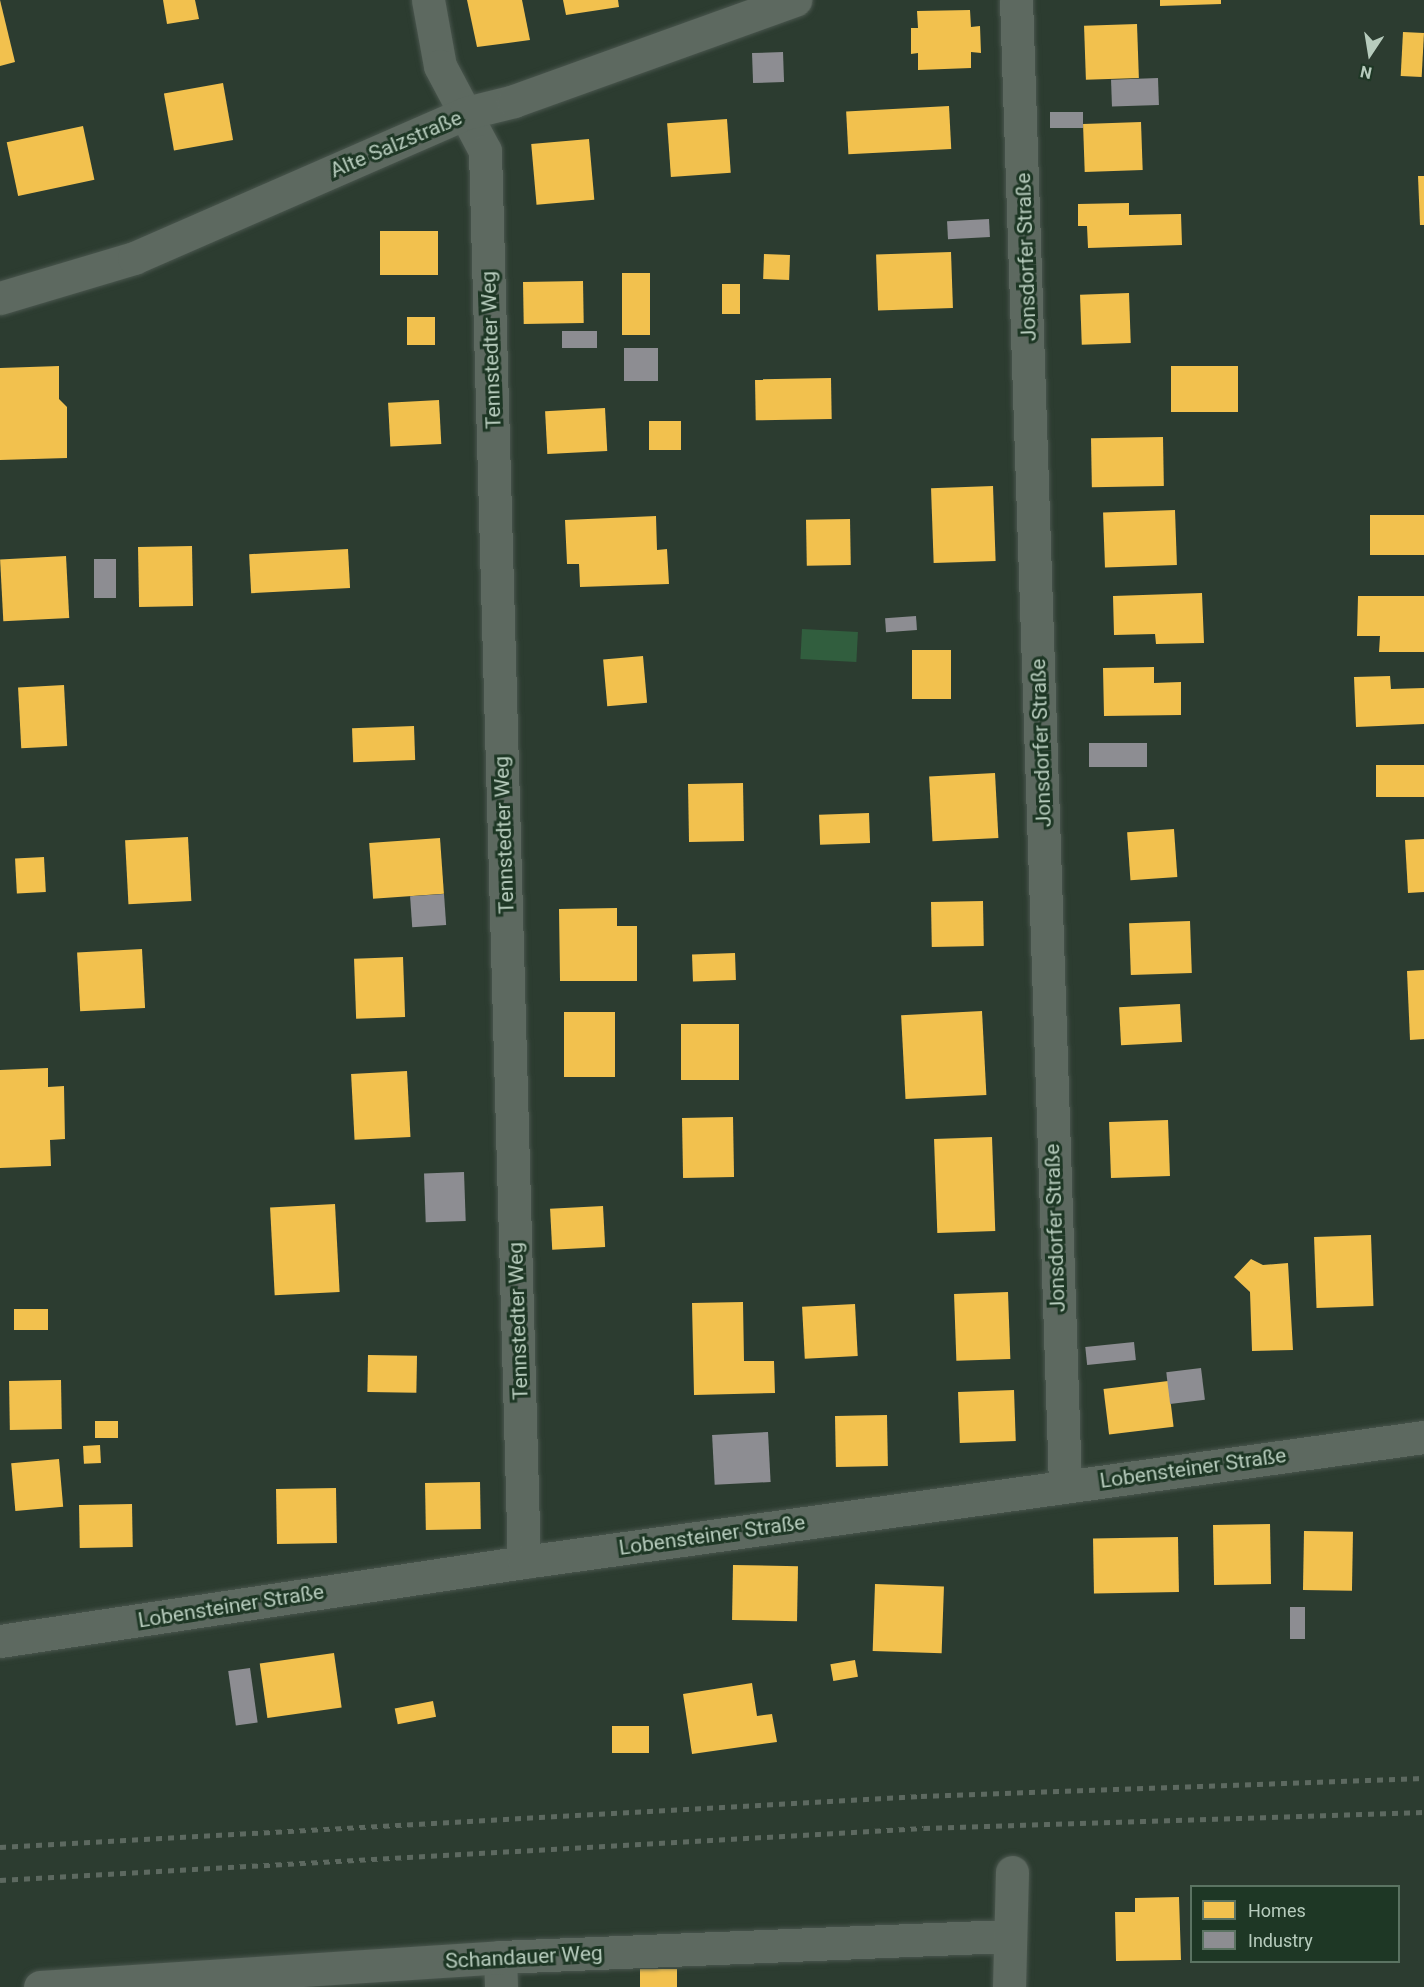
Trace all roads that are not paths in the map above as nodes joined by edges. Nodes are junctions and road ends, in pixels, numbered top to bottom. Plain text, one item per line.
1 (428, 0) edge
2 (795, 0) edge
3 (1016, 0) edge
4 (466, 113) junction
5 (0, 298) edge
6 (1424, 1437) edge
7 (1065, 1485) junction
8 (524, 1562) junction
9 (0, 1641) edge
10 (1012, 1872) dead end
11 (1008, 1936) junction
12 (501, 1972) edge
13 (40, 1987) edge
14 (1009, 1987) edge

1 - 4 street, Tennstedter Weg
2 - 4 street, Alte Salzstraße
3 - 7 street, Jonsdorfer Straße
4 - 5 street, Alte Salzstraße
4 - 8 street, Tennstedter Weg
6 - 7 street, Lobensteiner Straße
7 - 8 street, Lobensteiner Straße
8 - 9 street, Lobensteiner Straße
10 - 11 street
11 - 12 street, Schandauer Weg
11 - 14 street
12 - 13 street, Schandauer Weg

